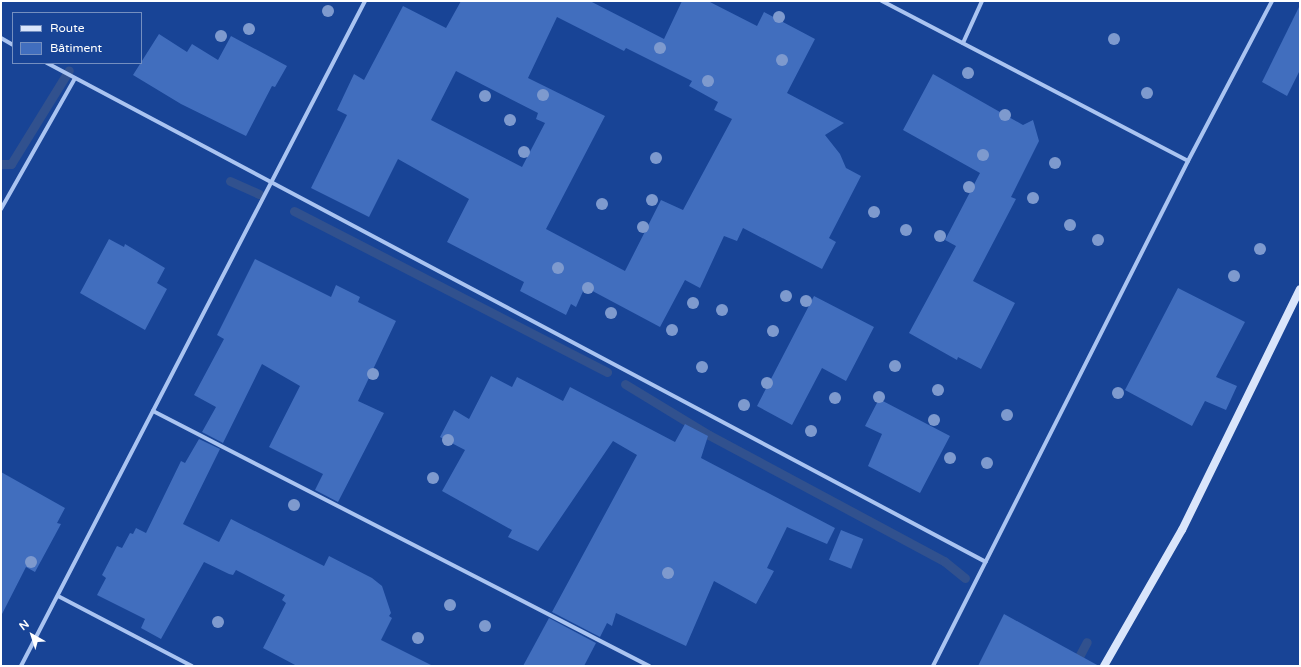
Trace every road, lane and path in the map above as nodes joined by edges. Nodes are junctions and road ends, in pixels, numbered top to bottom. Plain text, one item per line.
1 (365, 1) edge
2 (882, 1) edge
3 (982, 1) edge
4 (1272, 1) edge
5 (1, 38) edge
6 (963, 43) junction
7 (12, 44) edge
8 (49, 64) edge
9 (75, 78) junction
10 (1188, 161) junction
11 (271, 182) junction
12 (1, 209) edge
13 (1300, 289) edge
14 (153, 411) junction
15 (986, 562) junction
16 (58, 596) junction
17 (21, 666) edge
18 (192, 666) edge
19 (649, 666) edge
20 (933, 666) edge
21 (1104, 666) edge

1 - 11 street
2 - 6 street
3 - 6 street
4 - 10 street
5 - 7 street
6 - 10 street
8 - 9 street
9 - 11 street
9 - 12 street
10 - 15 street
11 - 14 street
11 - 15 street
13 - 21 main road
14 - 16 street
14 - 19 street
15 - 20 street
16 - 17 street
16 - 18 street

